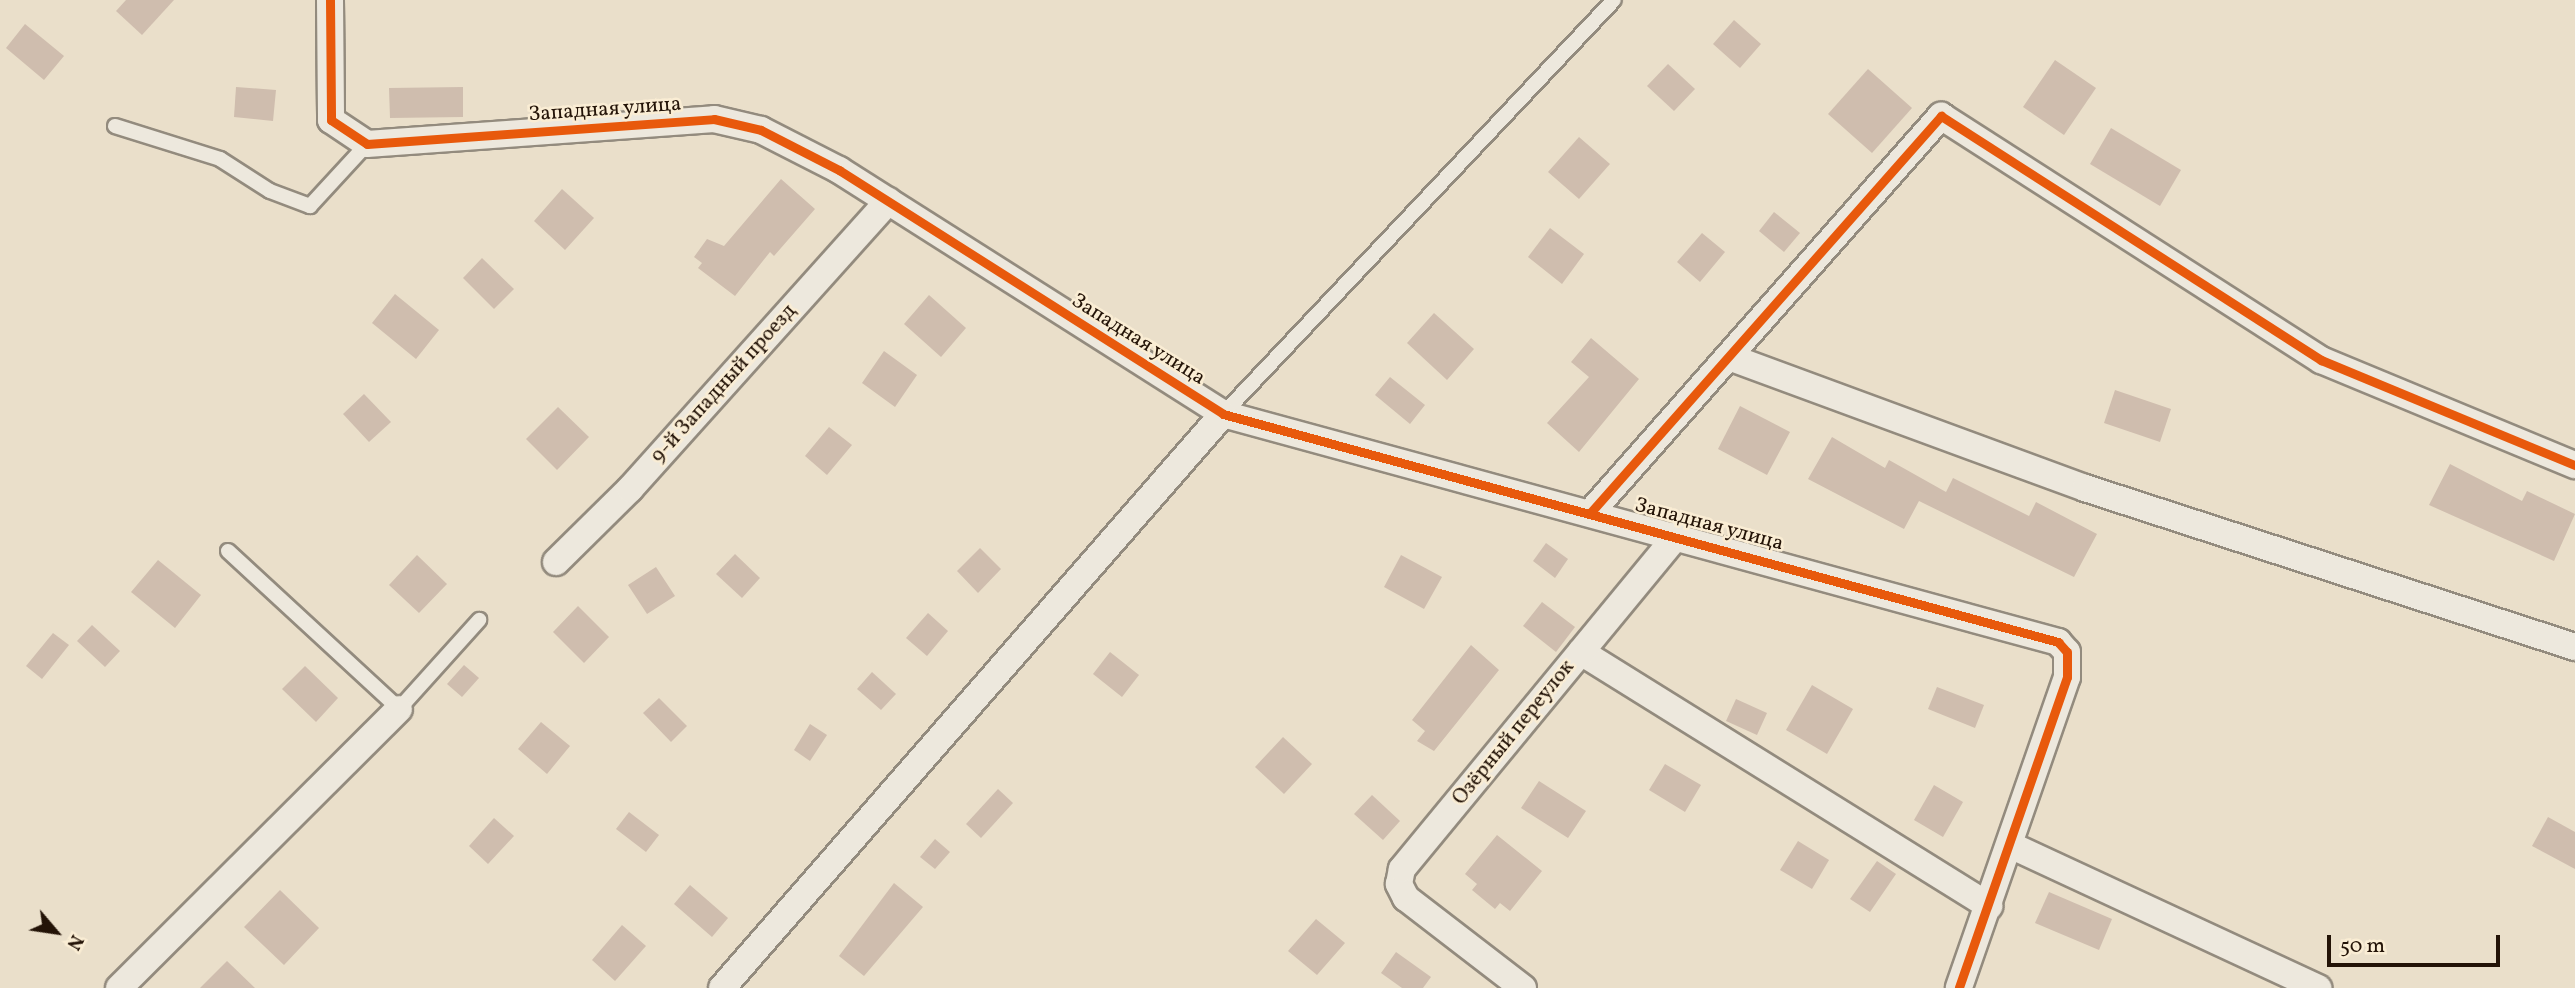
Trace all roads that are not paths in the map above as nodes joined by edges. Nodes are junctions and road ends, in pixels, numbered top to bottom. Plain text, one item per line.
1 (330, 0) edge
2 (1614, 0) edge
3 (116, 126) dead end
4 (368, 144) junction
5 (888, 201) junction
6 (1728, 357) junction
7 (1223, 414) junction
8 (2575, 466) edge
9 (1591, 512) junction
10 (1677, 535) junction
11 (228, 551) dead end
12 (556, 562) dead end
13 (479, 620) dead end
14 (2575, 647) edge
15 (1581, 652) junction
16 (399, 709) junction
17 (2010, 845) junction
18 (1989, 906) junction
19 (119, 988) edge
20 (722, 988) edge
21 (1523, 988) edge
22 (1959, 988) edge
23 (2318, 988) edge

1 - 4 street
2 - 7 lane
3 - 4 lane
4 - 5 street, Западная улица
5 - 7 street, Западная улица
5 - 12 street, 9-й Западный проезд
6 - 8 street
6 - 9 street
6 - 14 street
7 - 9 street, Западная улица
7 - 20 street
9 - 10 street, Западная улица
10 - 15 street
10 - 17 street, Западная улица
11 - 16 lane
13 - 16 lane
15 - 18 street, Озёрный переулок
15 - 21 street, Озёрный переулок
16 - 19 street
17 - 18 street
17 - 23 street
18 - 22 street

